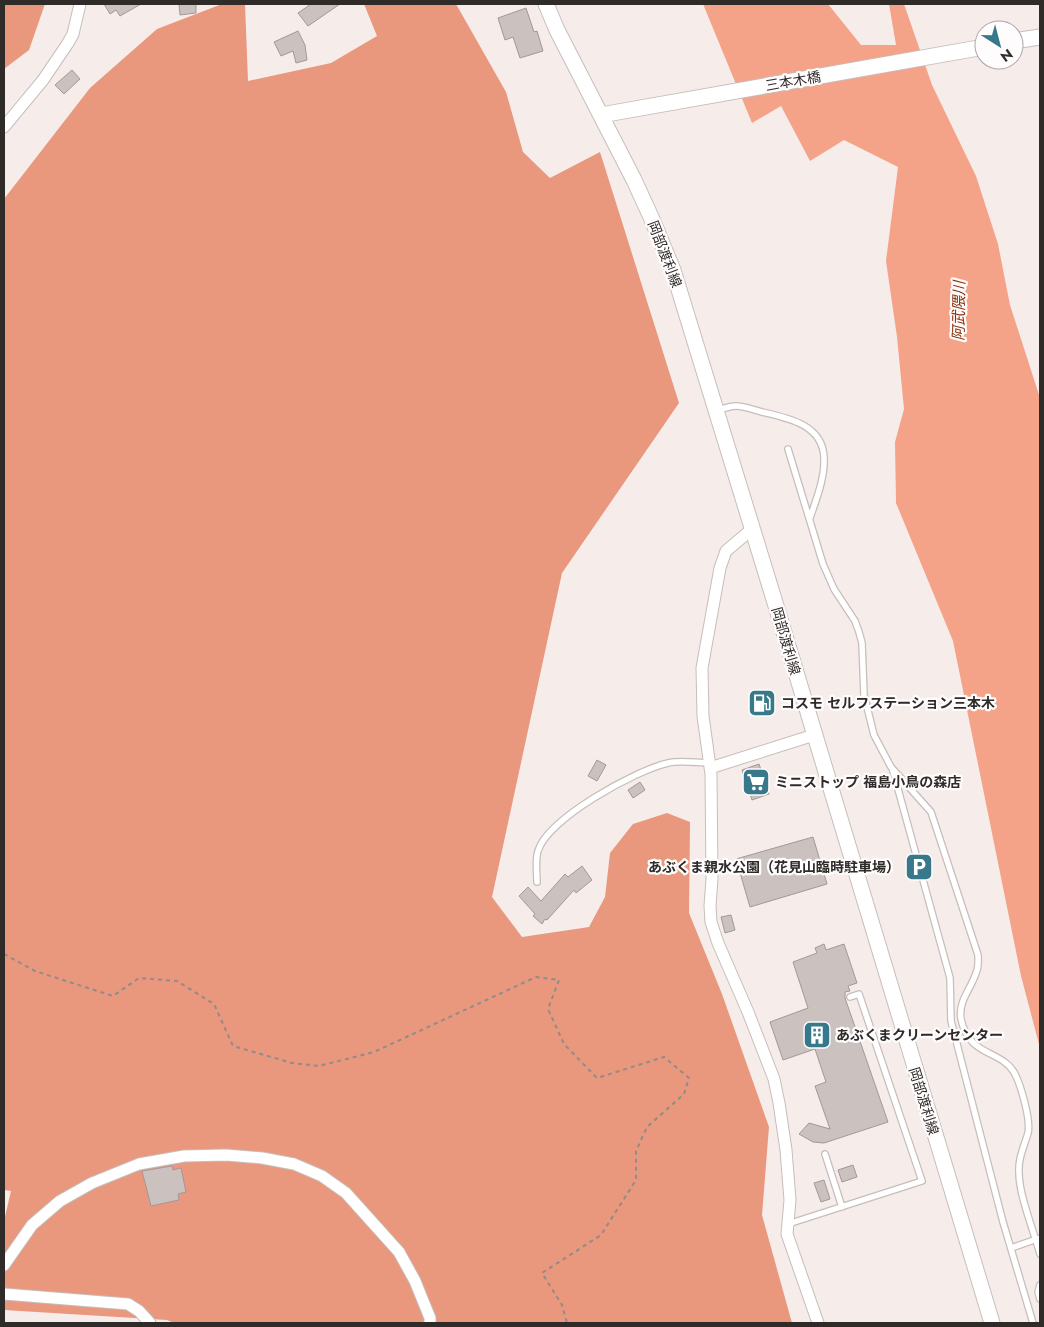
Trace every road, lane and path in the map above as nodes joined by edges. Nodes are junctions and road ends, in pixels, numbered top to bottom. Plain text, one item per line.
1 (80, 4) edge
2 (546, 4) edge
3 (1040, 37) edge
4 (1024, 39) edge
5 (974, 49) edge
6 (601, 115) junction
7 (4, 128) edge
8 (715, 410) junction
9 (788, 448) dead end
10 (810, 520) junction
11 (752, 529) junction
12 (814, 735) junction
13 (710, 766) junction
14 (891, 767) junction
15 (536, 882) dead end
16 (4, 954) edge
17 (850, 997) dead end
18 (824, 1154) dead end
19 (842, 1207) junction
20 (788, 1224) junction
21 (1038, 1239) edge
22 (1011, 1248) junction
23 (1040, 1254) edge
24 (4, 1265) edge
25 (1040, 1285) edge
26 (4, 1294) edge
27 (1039, 1298) edge
28 (1026, 1300) junction
29 (150, 1323) edge
30 (430, 1323) edge
31 (567, 1323) edge
32 (818, 1323) edge
33 (992, 1323) edge
34 (1034, 1323) edge

1 - 7 street
2 - 6 main road, 岡部渡利線
3 - 4 main road
5 - 6 main road, 三本木橋
6 - 8 main road, 岡部渡利線
8 - 10 lane
8 - 11 main road, 岡部渡利線
9 - 10 lane
10 - 14 lane
11 - 12 main road, 岡部渡利線
11 - 13 street
12 - 13 street
12 - 33 main road, 岡部渡利線
13 - 15 lane
13 - 20 street
14 - 21 lane
14 - 22 lane
16 - 31 path
17 - 19 lane
18 - 19 lane
19 - 20 lane
20 - 32 street
21 - 22 lane
21 - 23 lane
22 - 28 lane
24 - 30 street
25 - 27 lane
26 - 29 street
27 - 28 lane
28 - 34 lane

